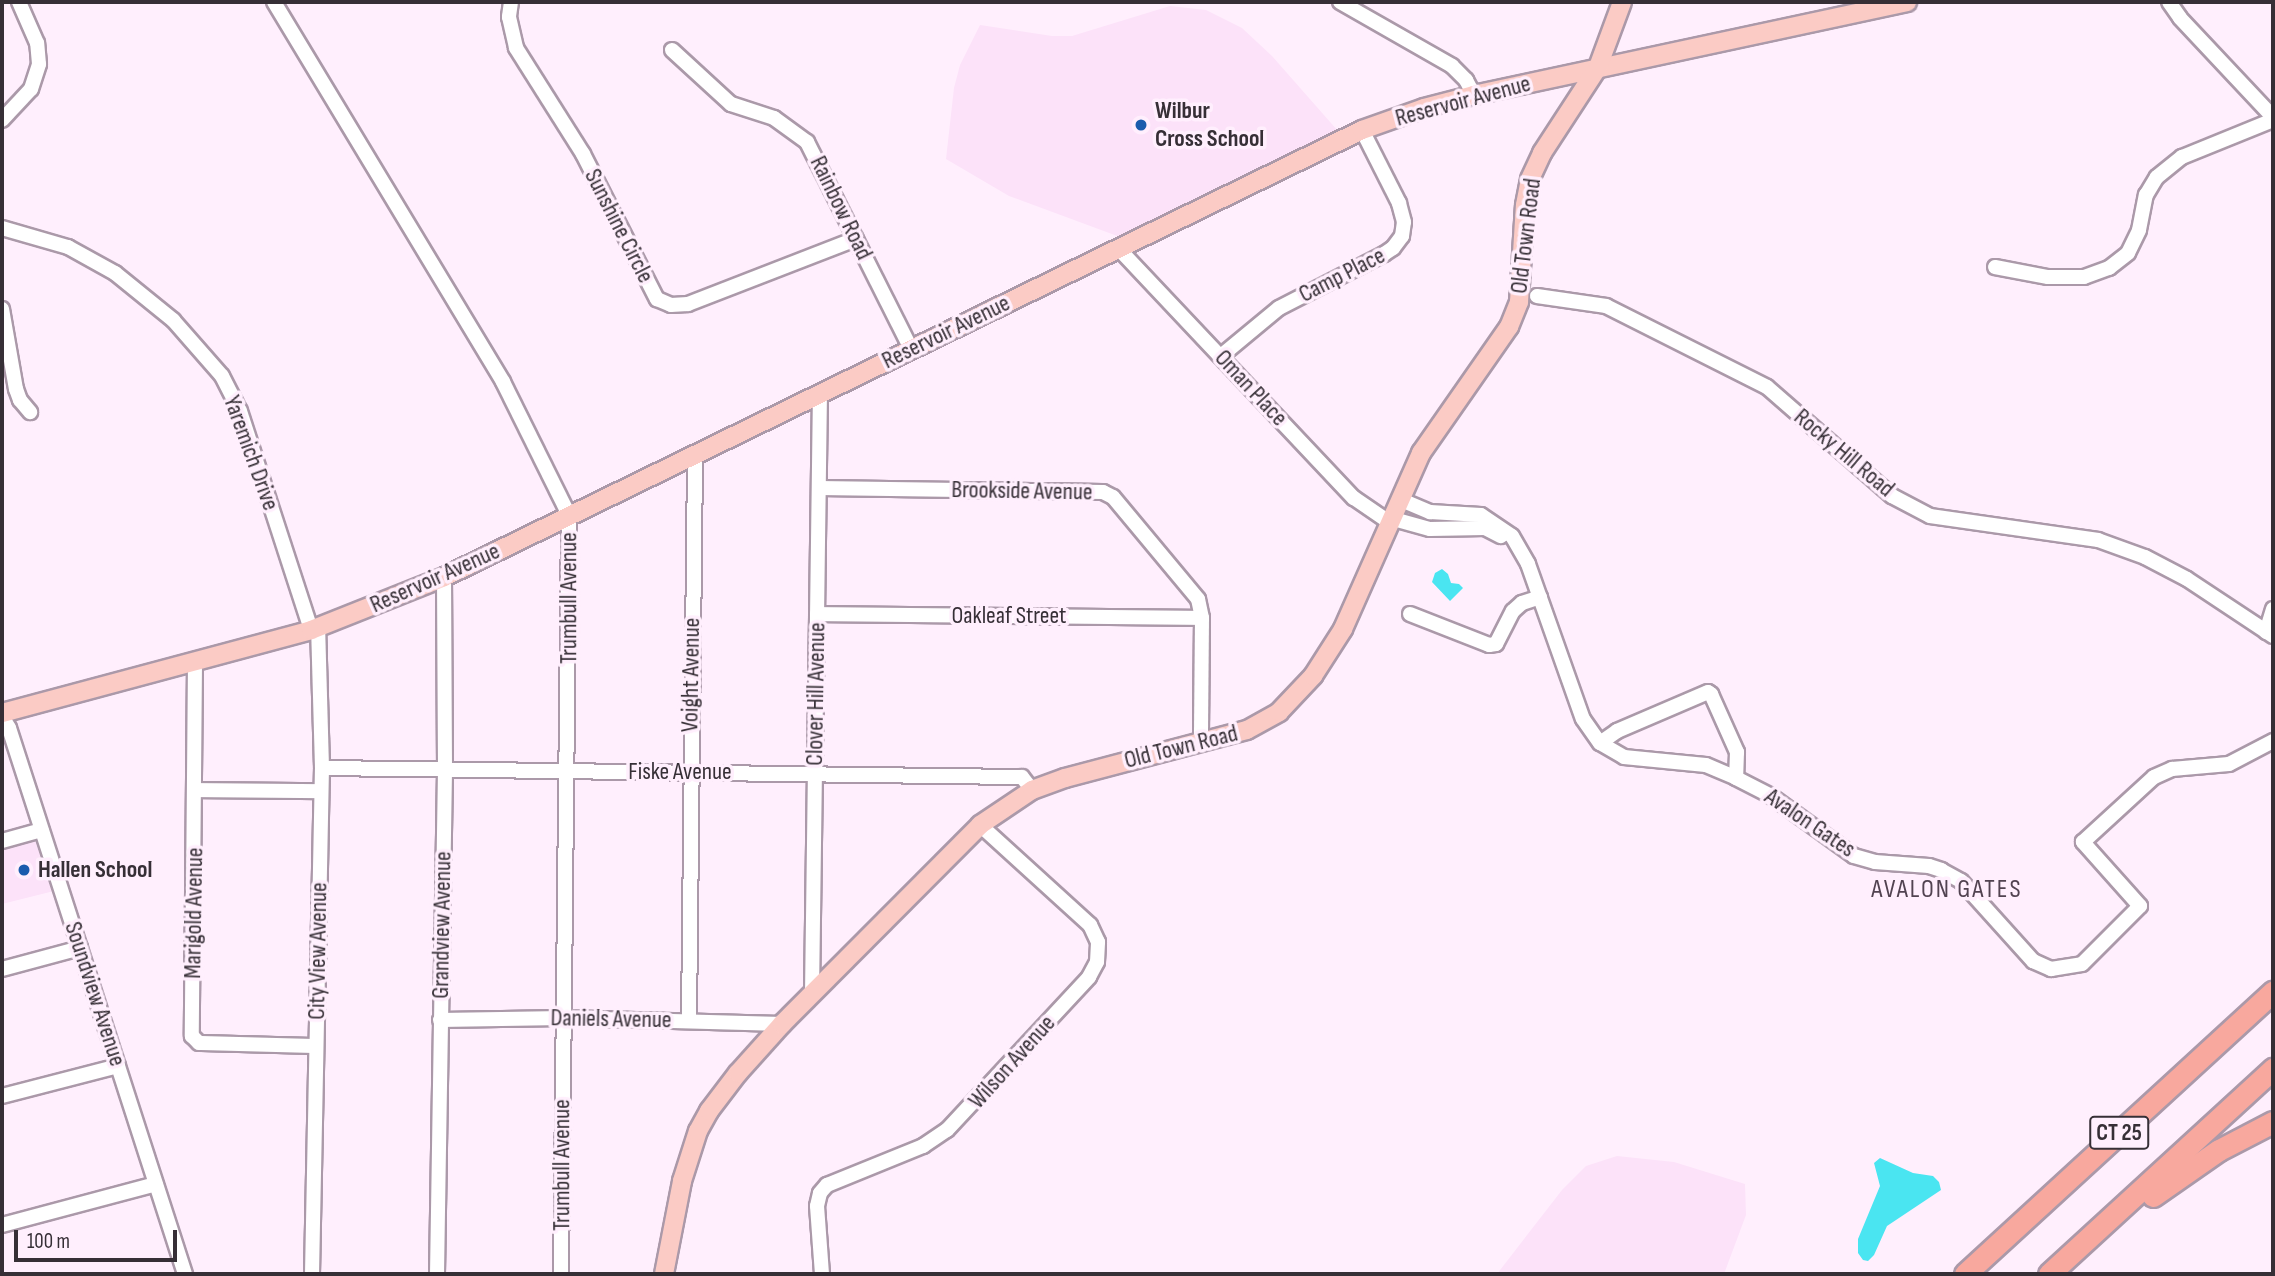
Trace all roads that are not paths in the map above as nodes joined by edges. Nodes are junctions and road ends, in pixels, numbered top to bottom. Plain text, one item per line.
1 (19, 2) edge
2 (274, 2) edge
3 (511, 2) edge
4 (1340, 2) edge
5 (1622, 2) edge
6 (1907, 2) edge
7 (2169, 2) edge
8 (672, 50) dead end
9 (1598, 67) junction
10 (1474, 95) junction
11 (2273, 118) edge
12 (2, 120) edge
13 (1362, 130) junction
14 (2, 228) edge
15 (856, 239) junction
16 (1118, 248) junction
17 (1995, 267) dead end
18 (1537, 296) dead end
19 (2, 309) edge
20 (911, 349) junction
21 (1221, 356) junction
22 (820, 393) junction
23 (30, 412) dead end
24 (695, 455) junction
25 (820, 488) junction
26 (1399, 499) junction
27 (569, 515) junction
28 (1390, 520) junction
29 (444, 576) junction
30 (1535, 582) junction
31 (1540, 597) junction
32 (2273, 609) edge
33 (817, 614) junction
34 (1410, 614) dead end
35 (1202, 618) junction
36 (314, 628) junction
37 (2270, 634) edge
38 (195, 663) junction
39 (2, 715) edge
40 (2273, 741) edge
41 (1600, 743) junction
42 (1201, 744) junction
43 (322, 768) junction
44 (445, 768) junction
45 (690, 771) junction
46 (568, 772) junction
47 (816, 775) junction
48 (1736, 778) junction
49 (195, 790) junction
50 (1032, 790) junction
51 (321, 791) junction
52 (981, 825) junction
53 (42, 830) junction
54 (2, 841) edge
55 (80, 948) junction
56 (2, 968) edge
57 (2273, 985) edge
58 (2273, 992) edge
59 (812, 994) junction
60 (563, 1018) junction
61 (440, 1020) junction
62 (689, 1021) junction
63 (782, 1024) junction
64 (2217, 1044) junction
65 (316, 1046) junction
66 (118, 1066) junction
67 (2273, 1069) edge
68 (2, 1096) edge
69 (2273, 1122) edge
70 (156, 1184) junction
71 (2, 1224) edge
72 (185, 1274) edge
73 (313, 1274) edge
74 (437, 1274) edge
75 (561, 1274) edge
76 (663, 1274) edge
77 (822, 1274) edge
78 (1965, 1274) edge
79 (2050, 1274) edge

1 - 12 street
2 - 27 street, Trumbull Avenue
3 - 15 street, Sunshine Circle
4 - 10 street
5 - 9 main road, Old Town Road
6 - 9 main road, Reservoir Avenue
7 - 11 street
8 - 15 street, Rainbow Road
9 - 10 main road, Reservoir Avenue
9 - 26 main road, Old Town Road
10 - 13 main road, Reservoir Avenue
11 - 17 street
13 - 16 main road, Reservoir Avenue
13 - 21 street, Camp Place
14 - 36 street, Yaremich Drive
15 - 20 street, Rainbow Road
16 - 20 main road, Reservoir Avenue
16 - 21 street, Oman Place
18 - 37 street, Rocky Hill Road
19 - 23 street
20 - 22 main road, Reservoir Avenue
21 - 28 street, Oman Place
22 - 24 main road, Reservoir Avenue
22 - 25 street, Clover Hill Avenue
24 - 27 main road, Reservoir Avenue
24 - 45 street, Voight Avenue
25 - 33 street, Clover Hill Avenue
25 - 35 street, Brookside Avenue
26 - 28 main road, Old Town Road
26 - 30 street
27 - 29 main road, Reservoir Avenue
27 - 46 street, Trumbull Avenue
28 - 30 street
28 - 42 main road, Old Town Road
29 - 36 main road, Reservoir Avenue
29 - 44 street, Grandview Avenue
30 - 31 street
31 - 34 street
31 - 41 street
32 - 37 street
33 - 35 street, Oakleaf Street
33 - 47 street, Clover Hill Avenue
35 - 42 street, Brookside Avenue
36 - 38 main road, Reservoir Avenue
36 - 43 street, City View Avenue
38 - 39 main road, Reservoir Avenue
38 - 49 street, Marigold Avenue
39 - 53 street, Soundview Avenue
40 - 48 street, Avalon Gates
41 - 48 street, Avalon Gates
41 - 48 street, Avalon Gates
42 - 50 main road, Old Town Road
43 - 44 street, Fiske Avenue
43 - 51 street, City View Avenue
44 - 46 street, Fiske Avenue
44 - 61 street, Grandview Avenue
45 - 46 street, Fiske Avenue
45 - 47 street, Fiske Avenue
45 - 62 street, Voight Avenue
46 - 60 street, Trumbull Avenue
47 - 50 street, Fiske Avenue
47 - 59 street, Clover Hill Avenue
49 - 51 street
49 - 65 street, Marigold Avenue
50 - 52 main road, Old Town Road
51 - 65 street, City View Avenue
52 - 59 main road, Old Town Road
52 - 77 street, Wilson Avenue
53 - 54 street
53 - 55 street, Soundview Avenue
55 - 56 street
55 - 66 street, Soundview Avenue
57 - 64 highway
58 - 64 highway, CT 25
59 - 63 main road, Old Town Road
60 - 61 street, Daniels Avenue
60 - 62 street, Daniels Avenue
60 - 75 street, Trumbull Avenue
61 - 74 street, Grandview Avenue
62 - 63 street, Daniels Avenue
63 - 76 main road, Old Town Road
64 - 78 highway, CT 25
65 - 73 street, City View Avenue
66 - 68 street
66 - 70 street, Soundview Avenue
67 - 79 highway, CT 25
69 - 79 highway
70 - 71 street
70 - 72 street, Soundview Avenue

